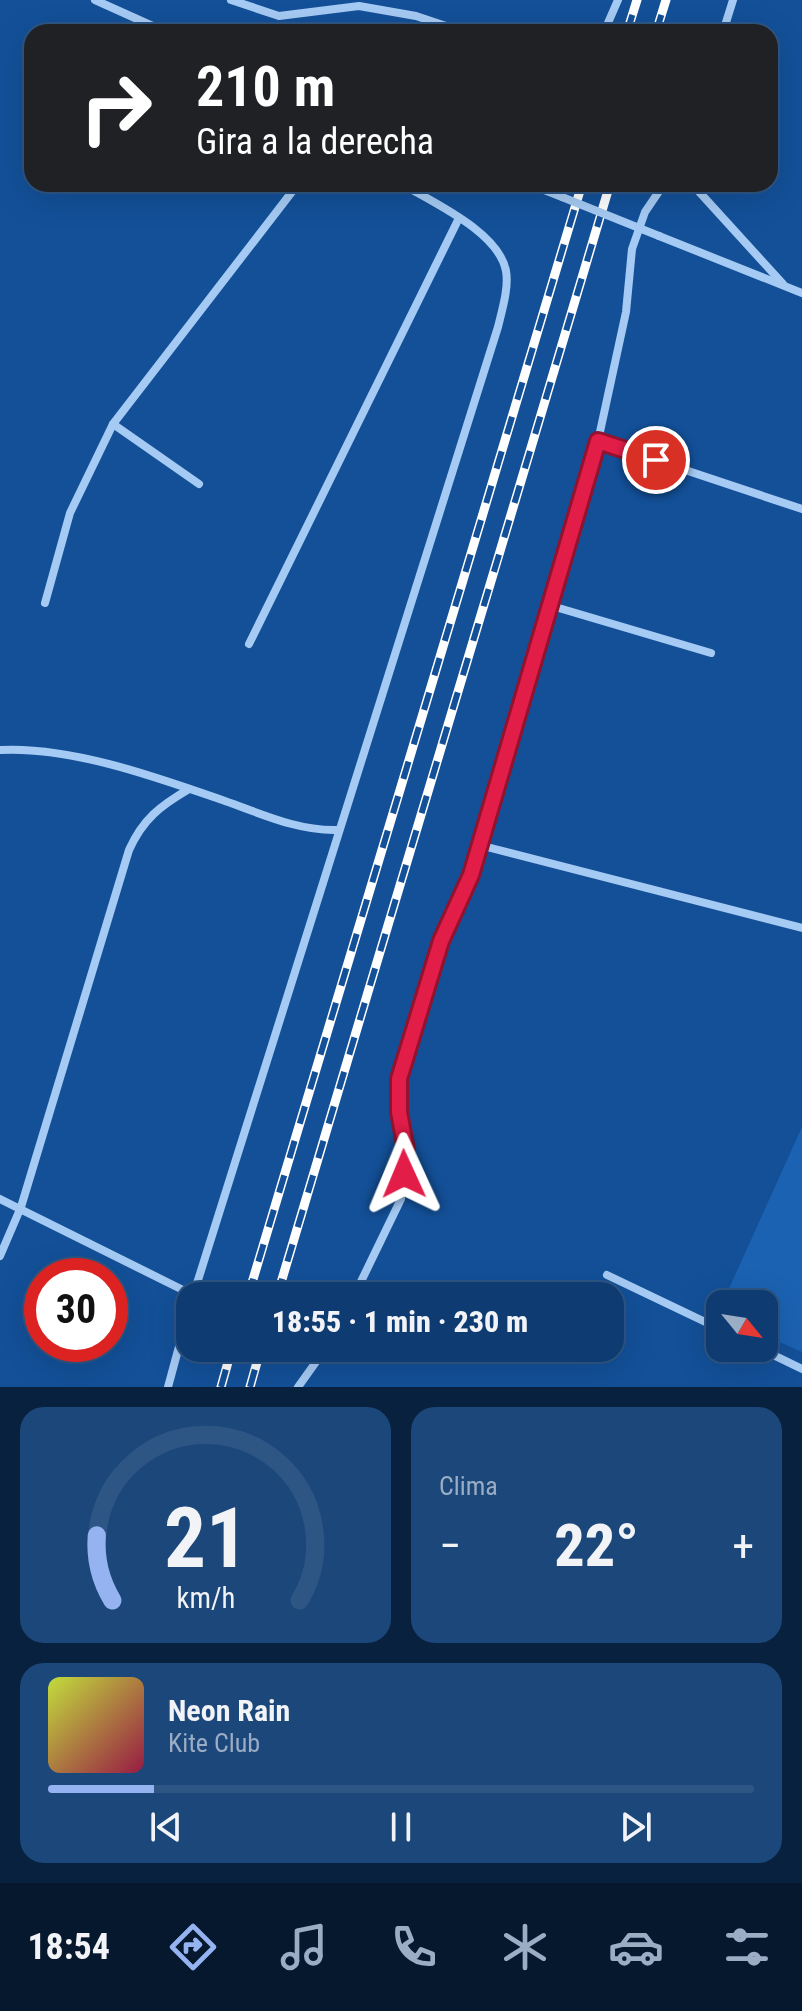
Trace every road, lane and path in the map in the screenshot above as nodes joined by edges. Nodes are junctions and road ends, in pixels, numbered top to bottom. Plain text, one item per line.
1 (95, 0) edge
2 (231, 0) edge
3 (376, 0) edge
4 (618, 0) edge
5 (733, 0) edge
6 (359, 6) junction
7 (148, 24) edge
8 (440, 24) edge
9 (608, 24) edge
10 (726, 24) edge
11 (292, 192) edge
12 (415, 192) edge
13 (549, 192) edge
14 (659, 192) edge
15 (699, 192) edge
16 (459, 218) junction
17 (784, 285) junction
18 (802, 293) edge
19 (113, 424) junction
20 (598, 441) junction
21 (199, 484) dead end
22 (802, 509) edge
23 (45, 603) dead end
24 (552, 606) junction
25 (249, 644) dead end
26 (711, 653) dead end
27 (0, 750) edge
28 (189, 789) junction
29 (337, 830) junction
30 (479, 845) junction
31 (802, 928) edge
32 (0, 1199) edge
33 (21, 1207) junction
34 (0, 1256) edge
35 (607, 1275) dead end
36 (197, 1282) edge
37 (361, 1282) edge
38 (176, 1287) edge
39 (706, 1322) edge
40 (778, 1357) edge
41 (176, 1358) edge
42 (316, 1362) edge
43 (802, 1369) edge
44 (168, 1387) edge
45 (298, 1387) edge

1 - 7 street
2 - 6 street
3 - 6 street
4 - 9 street
5 - 10 street
6 - 8 street
11 - 19 street
12 - 16 street
13 - 17 street, bridge
14 - 20 street
15 - 17 street
16 - 25 street
16 - 29 street
17 - 18 street
19 - 21 street
19 - 23 street
20 - 22 street
20 - 24 street
24 - 26 street
24 - 30 street
27 - 28 street
28 - 29 street
28 - 33 street
29 - 36 street
30 - 31 street
30 - 37 street
32 - 33 street
33 - 34 street
33 - 38 street
35 - 39 street
40 - 43 street
41 - 44 street
42 - 45 street

